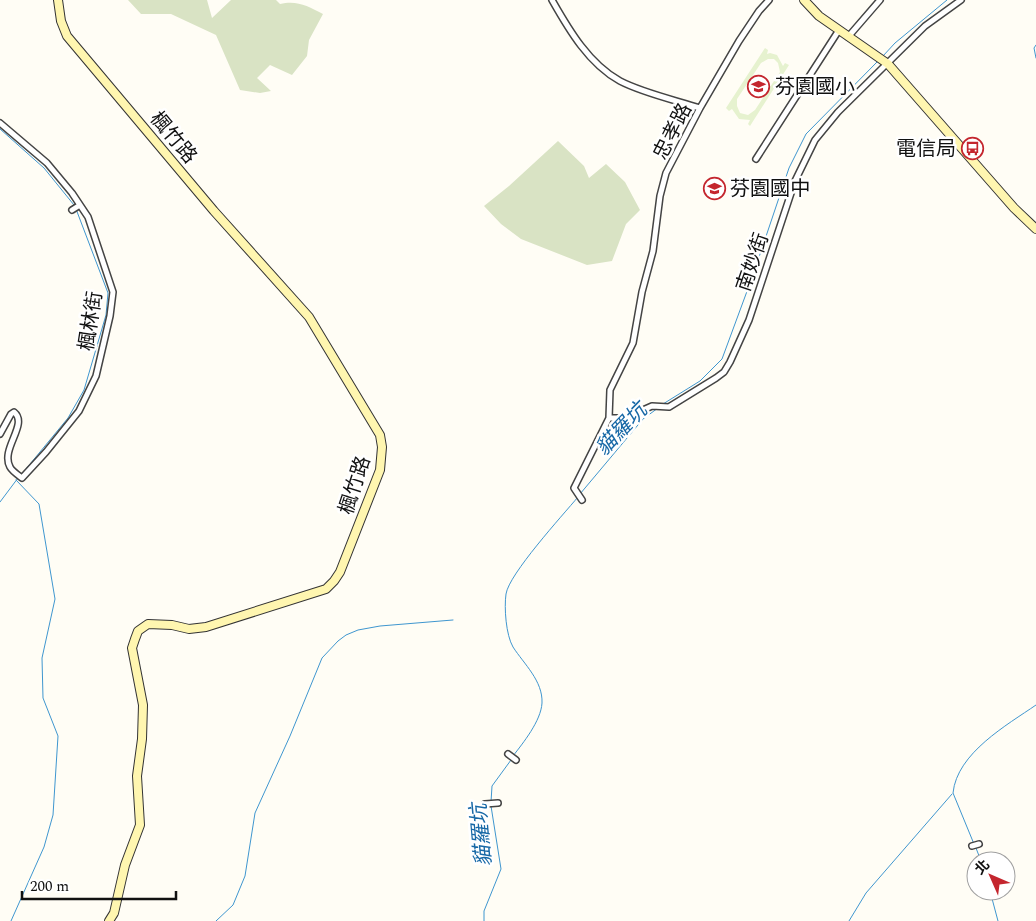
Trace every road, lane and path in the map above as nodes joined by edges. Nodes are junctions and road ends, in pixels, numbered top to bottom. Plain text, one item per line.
1 (58, 0) edge
2 (552, 0) edge
3 (769, 0) edge
4 (804, 0) edge
5 (880, 0) edge
6 (961, 0) edge
7 (839, 30) junction
8 (848, 36) junction
9 (888, 64) junction
10 (700, 108) junction
11 (0, 123) edge
12 (756, 159) dead end
13 (80, 205) junction
14 (72, 210) dead end
15 (1036, 229) edge
16 (609, 418) junction
17 (0, 434) edge
18 (582, 500) dead end
19 (508, 754) dead end
20 (516, 760) dead end
21 (498, 803) dead end
22 (486, 804) dead end
23 (980, 844) dead end
24 (972, 846) dead end
25 (109, 921) edge

1 - 25 street, 楓竹路
2 - 10 street
3 - 10 street, 忠孝路
4 - 7 street
5 - 8 street
6 - 9 street, 南妙街
7 - 8 street
7 - 12 street
8 - 9 street
9 - 15 street
9 - 16 street, 南妙街
10 - 16 street, 忠孝路
11 - 13 street, 楓林街
13 - 14 street
13 - 17 street, 楓林街
16 - 18 street
19 - 20 street
21 - 22 street
23 - 24 street

